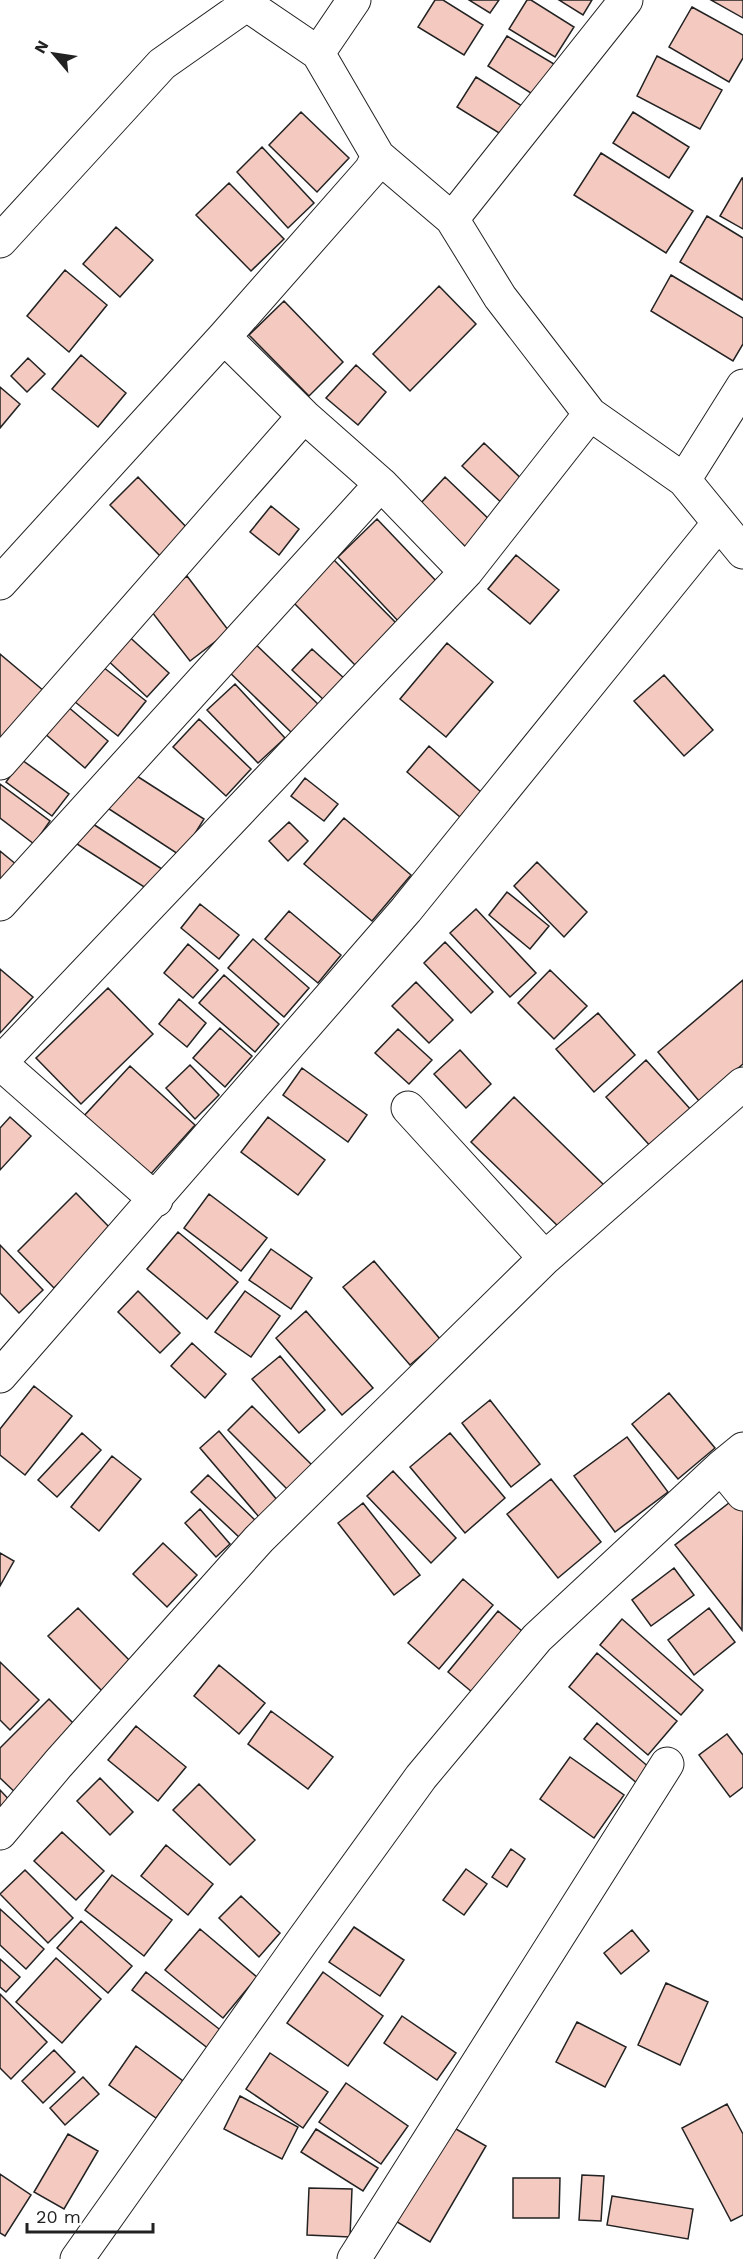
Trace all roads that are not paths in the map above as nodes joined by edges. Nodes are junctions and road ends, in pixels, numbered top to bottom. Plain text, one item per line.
1 (354, 0) edge
2 (626, 0) edge
3 (243, 3) edge
4 (318, 53) junction
5 (378, 156) junction
6 (452, 219) junction
7 (0, 241) edge
8 (224, 337) junction
9 (743, 386) edge
10 (590, 414) junction
11 (304, 416) junction
12 (684, 480) junction
13 (381, 484) junction
14 (719, 523) junction
15 (743, 552) edge
16 (466, 572) junction
17 (0, 582) edge
18 (0, 763) edge
19 (0, 904) edge
20 (0, 1063) edge
21 (743, 1084) edge
22 (408, 1108) dead end
23 (156, 1200) junction
24 (545, 1258) junction
25 (0, 1376) edge
26 (732, 1458) edge
27 (743, 1494) edge
28 (667, 1764) dead end
29 (0, 1833) edge
30 (78, 2259) edge
31 (354, 2259) edge

1 - 4 street
2 - 6 street
3 - 4 street
3 - 7 street
4 - 5 street
5 - 6 street
5 - 8 street
6 - 10 street
8 - 11 street
8 - 17 street
9 - 12 street
10 - 12 street
10 - 16 street
11 - 13 street
11 - 18 street
12 - 14 street
13 - 16 street
13 - 19 street
14 - 15 street
14 - 23 street
16 - 20 street
20 - 23 street
21 - 24 street
22 - 24 street
23 - 25 street
24 - 29 street
26 - 27 street
26 - 30 street
28 - 31 street

